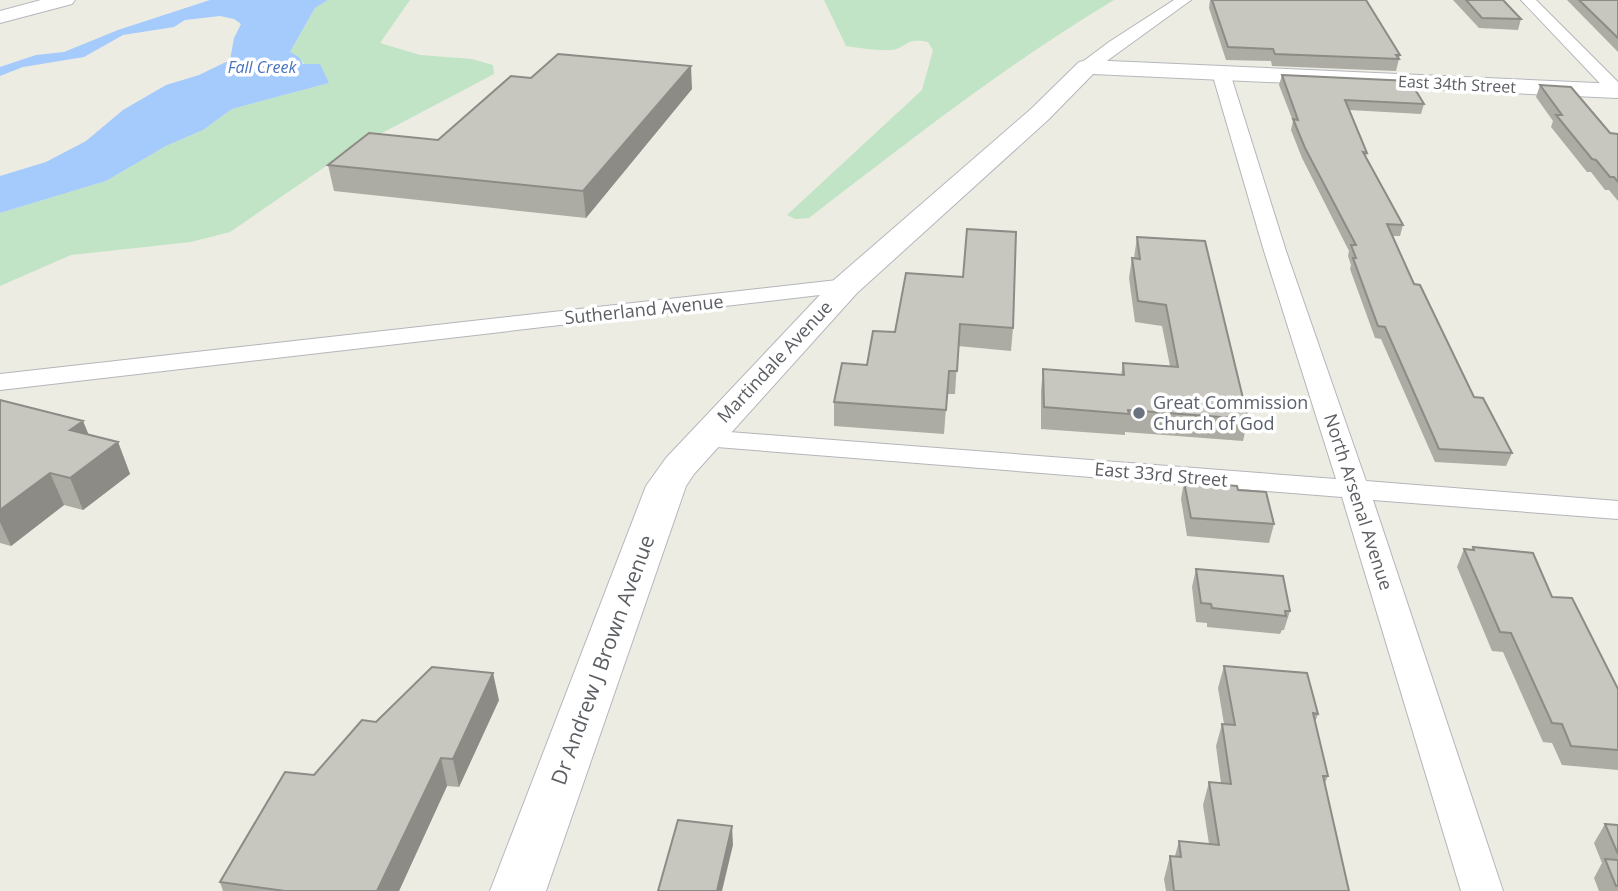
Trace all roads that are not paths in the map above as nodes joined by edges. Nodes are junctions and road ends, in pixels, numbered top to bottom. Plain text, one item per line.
1 (65, 0) edge
2 (1184, 0) edge
3 (1528, 0) edge
4 (0, 17) edge
5 (1087, 67) junction
6 (1221, 73) junction
7 (1618, 92) edge
8 (846, 286) junction
9 (0, 382) edge
10 (704, 438) junction
11 (1355, 491) junction
12 (1618, 510) edge
13 (518, 891) edge
14 (1482, 891) edge

1 - 4 main road
2 - 5 street
3 - 7 street
5 - 6 main road, East 34th Street
5 - 8 main road
6 - 7 main road, East 34th Street
6 - 11 street, North Arsenal Avenue
8 - 9 street, Sutherland Avenue
8 - 10 main road, Martindale Avenue
10 - 11 street, East 33rd Street
10 - 13 main road, Dr Andrew J Brown Avenue
11 - 12 street, East 33rd Street
11 - 14 street, North Arsenal Avenue

